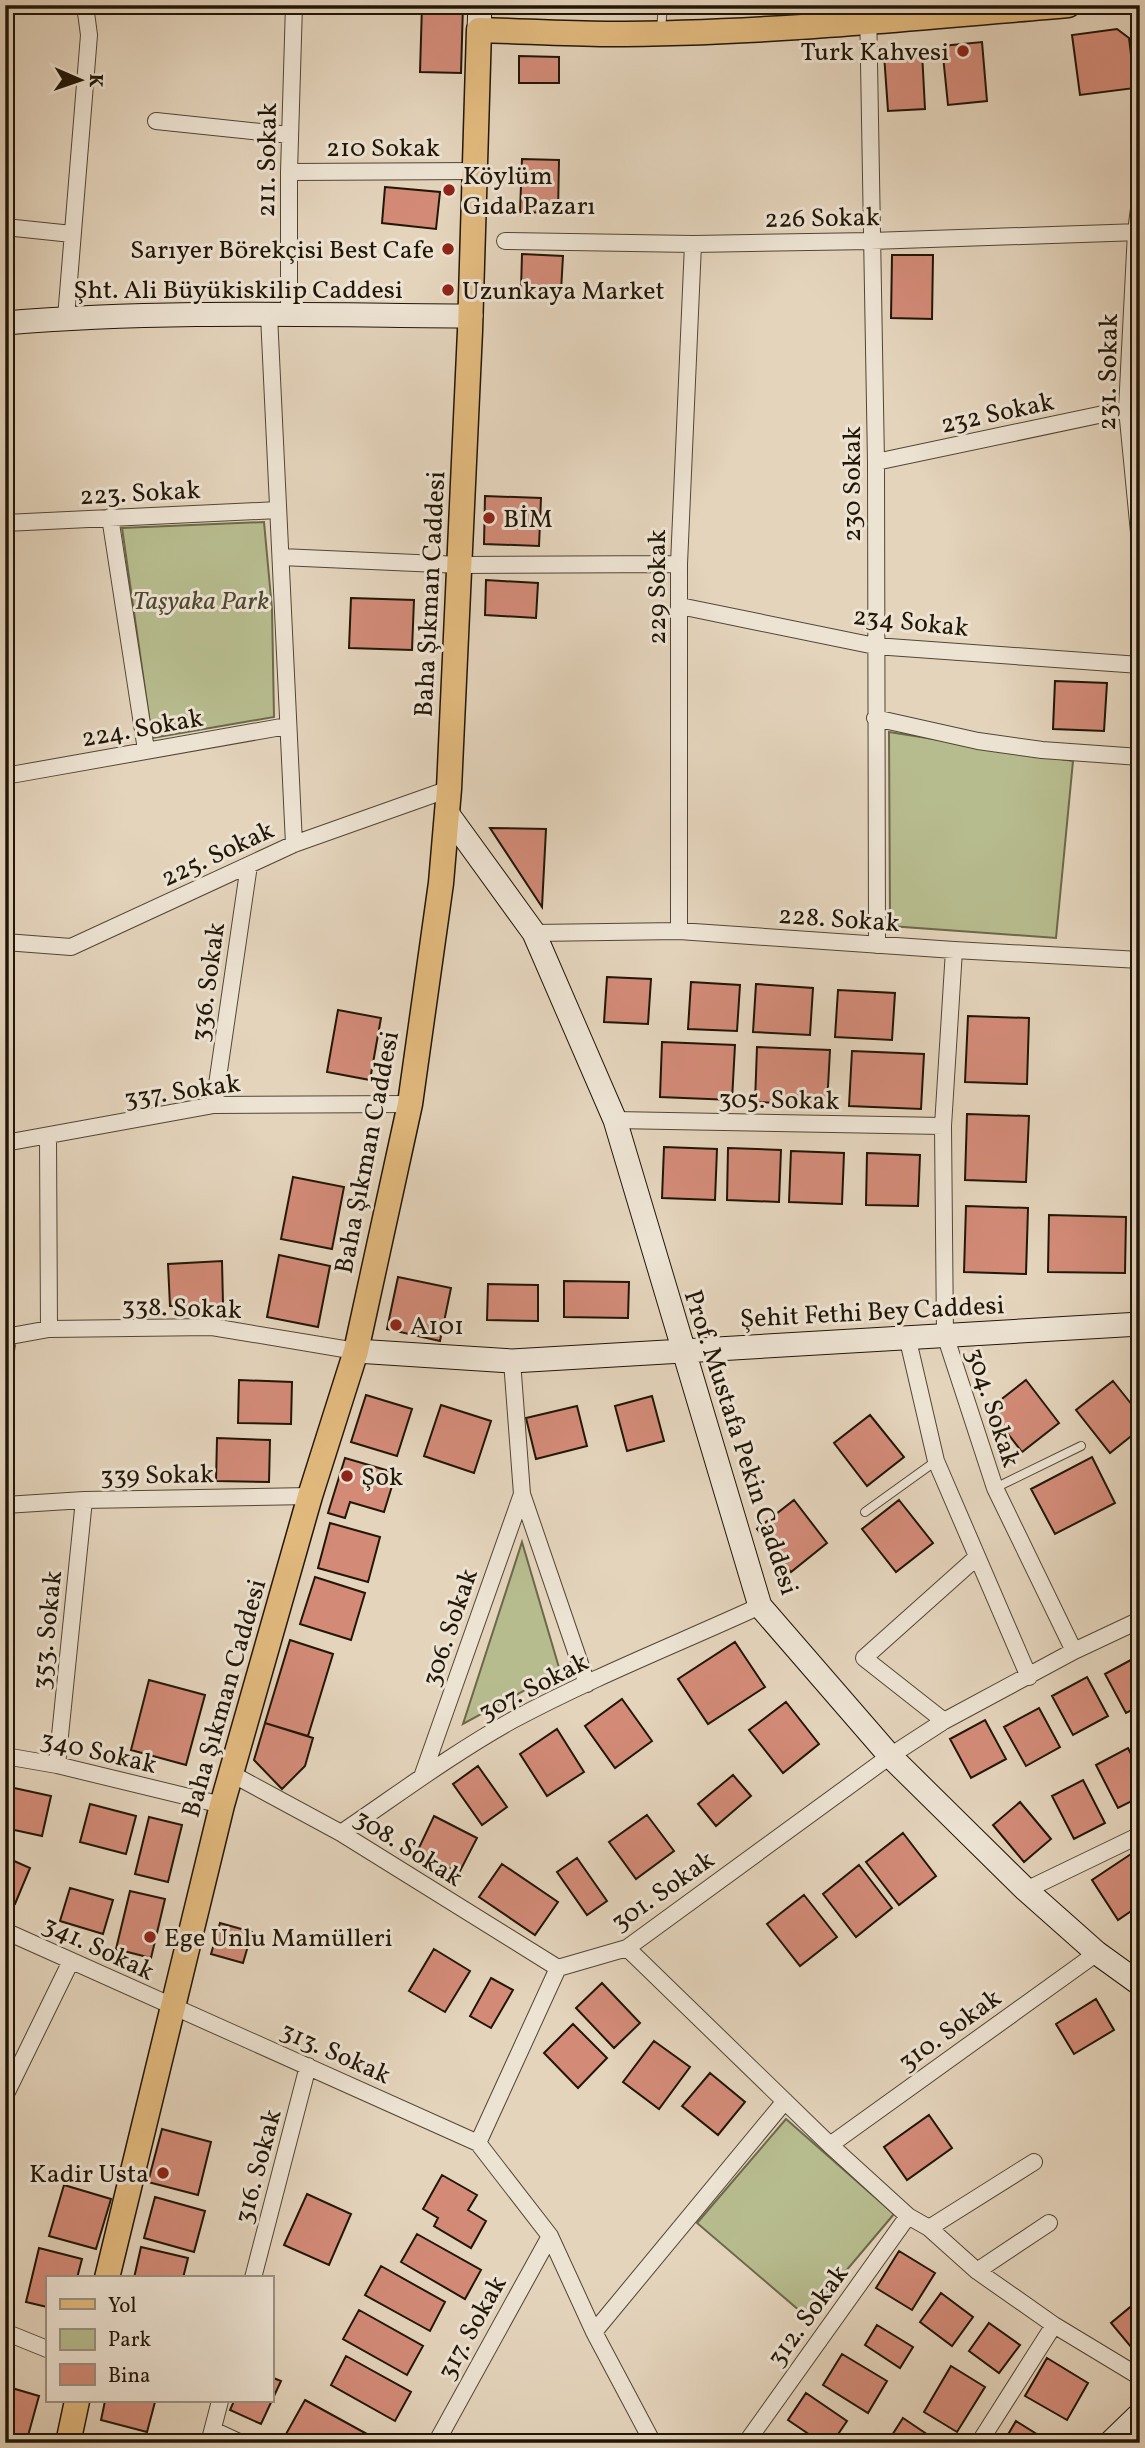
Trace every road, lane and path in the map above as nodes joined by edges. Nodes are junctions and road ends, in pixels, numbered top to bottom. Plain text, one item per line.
1 (85, 5) edge
2 (294, 5) edge
3 (663, 5) edge
4 (1068, 5) edge
5 (1015, 8) edge
6 (869, 14) edge
7 (480, 18) edge
8 (661, 32) junction
9 (156, 121) dead end
10 (290, 135) junction
11 (476, 171) junction
12 (289, 172) junction
13 (1140, 201) edge
14 (5, 227) edge
15 (1138, 232) edge
16 (72, 234) junction
17 (505, 241) dead end
18 (871, 242) junction
19 (693, 244) junction
20 (279, 315) junction
21 (471, 316) junction
22 (65, 318) junction
23 (5, 323) edge
24 (1127, 409) junction
25 (876, 462) junction
26 (278, 510) junction
27 (110, 517) junction
28 (5, 523) edge
29 (1139, 525) edge
30 (1140, 543) edge
31 (281, 558) junction
32 (679, 564) junction
33 (461, 565) junction
34 (680, 606) junction
35 (875, 646) junction
36 (1140, 665) edge
37 (875, 718) junction
38 (287, 726) junction
39 (146, 750) junction
40 (1140, 757) edge
41 (5, 776) edge
42 (448, 801) junction
43 (295, 844) junction
44 (249, 865) junction
45 (679, 931) junction
46 (534, 933) junction
47 (5, 942) edge
48 (877, 945) junction
49 (954, 950) junction
50 (1140, 960) edge
51 (410, 1104) junction
52 (214, 1105) junction
53 (615, 1120) junction
54 (943, 1126) junction
55 (48, 1137) junction
56 (5, 1143) edge
57 (1140, 1325) edge
58 (49, 1329) junction
59 (945, 1335) junction
60 (6, 1336) edge
61 (907, 1336) junction
62 (682, 1349) junction
63 (356, 1351) junction
64 (5, 1358) edge
65 (512, 1361) junction
66 (1081, 1446) dead end
67 (936, 1461) junction
68 (995, 1488) junction
69 (522, 1494) junction
70 (310, 1496) junction
71 (84, 1500) junction
72 (5, 1505) edge
73 (865, 1512) dead end
74 (977, 1557) junction
75 (760, 1606) junction
76 (1140, 1620) edge
77 (1074, 1651) junction
78 (1029, 1676) junction
79 (587, 1684) junction
80 (944, 1721) junction
81 (5, 1756) edge
82 (890, 1756) junction
83 (57, 1765) junction
84 (232, 1774) junction
85 (422, 1777) junction
86 (222, 1805) junction
87 (341, 1833) junction
88 (1140, 1835) edge
89 (1026, 1890) junction
90 (5, 1931) edge
91 (627, 1948) junction
92 (1097, 1953) junction
93 (71, 1961) junction
94 (558, 1969) junction
95 (1140, 1984) edge
96 (173, 2008) junction
97 (309, 2066) junction
98 (5, 2096) edge
99 (785, 2101) junction
100 (478, 2143) junction
101 (830, 2145) junction
102 (1034, 2161) dead end
103 (908, 2216) junction
104 (1049, 2223) dead end
105 (929, 2228) junction
106 (550, 2236) junction
107 (977, 2271) junction
108 (107, 2276) edge
109 (254, 2276) edge
110 (1054, 2325) junction
111 (5, 2332) edge
112 (594, 2332) junction
113 (46, 2349) edge
114 (1140, 2377) edge
115 (77, 2402) edge
116 (220, 2402) edge
117 (1140, 2414) edge
118 (211, 2436) edge
119 (68, 2443) edge
120 (241, 2443) edge
121 (436, 2443) edge
122 (653, 2443) edge
123 (746, 2443) edge
124 (979, 2443) edge
125 (1110, 2443) edge

1 - 16 street
2 - 10 street, 211. Sokak
3 - 8 lane
4 - 5 main road
5 - 6 main road
6 - 8 main road
6 - 18 street, 230 Sokak
7 - 8 main road
7 - 11 main road, Baha Şıkman Caddesi
9 - 10 street
10 - 12 street, 211. Sokak
11 - 12 street, 210 Sokak
11 - 21 main road, Baha Şıkman Caddesi
12 - 20 street, 211. Sokak
13 - 15 street, 231. Sokak
14 - 16 street
15 - 18 street, 226 Sokak
15 - 24 street, 231. Sokak
16 - 22 street
17 - 19 street, 226 Sokak
18 - 19 street, 226 Sokak
18 - 25 street, 230 Sokak
19 - 32 street, 229 Sokak
20 - 21 main road, Şht. Ali Büyükiskilip Caddesi
20 - 22 main road, Şht. Ali Büyükiskilip Caddesi
20 - 26 street, 211. Sokak
21 - 33 main road, Baha Şıkman Caddesi
22 - 23 main road, Şht. Ali Büyükiskilip Caddesi
24 - 25 street, 232 Sokak
24 - 29 street, 231. Sokak
25 - 35 street, 230 Sokak
26 - 27 street, 223. Sokak
26 - 31 street, 211. Sokak
27 - 28 street, 223. Sokak
27 - 39 street
29 - 30 street, 231. Sokak
31 - 33 street
31 - 38 street, 211. Sokak
32 - 33 street
32 - 34 street, 229 Sokak
33 - 42 main road, Baha Şıkman Caddesi
34 - 35 street, 234 Sokak
34 - 45 street, 229 Sokak
35 - 36 street, 234 Sokak
35 - 37 street, 230 Sokak
37 - 40 street
37 - 48 street, 230 Sokak
38 - 39 street, 224. Sokak
38 - 43 street, 211. Sokak
39 - 41 street, 224. Sokak
42 - 43 street, 225. Sokak
42 - 46 main road, Prof. Mustafa Pekin Caddesi
42 - 51 main road, Baha Şıkman Caddesi
43 - 44 street, 225. Sokak
44 - 47 street, 225. Sokak
44 - 52 street, 336. Sokak
45 - 46 street, 228. Sokak
45 - 48 street, 228. Sokak
46 - 53 main road, Prof. Mustafa Pekin Caddesi
48 - 49 street, 228. Sokak
49 - 50 street, 228. Sokak
49 - 54 street, 304. Sokak
51 - 52 street, 337. Sokak
51 - 63 main road, Baha Şıkman Caddesi
52 - 55 street, 337. Sokak
53 - 54 street, 305. Sokak
53 - 62 main road, Prof. Mustafa Pekin Caddesi
54 - 59 street, 304. Sokak
55 - 56 street, 337. Sokak
55 - 58 street
57 - 59 main road, Şehit Fethi Bey Caddesi
58 - 60 street, 338. Sokak
58 - 63 street, 338. Sokak
59 - 61 main road, Şehit Fethi Bey Caddesi
59 - 68 street, 304. Sokak
60 - 64 street
61 - 62 main road, Şehit Fethi Bey Caddesi
61 - 67 street
62 - 65 main road, Şehit Fethi Bey Caddesi
62 - 75 main road, Prof. Mustafa Pekin Caddesi
63 - 65 main road, Şehit Fethi Bey Caddesi
63 - 70 main road, Baha Şıkman Caddesi
65 - 69 street
66 - 68 lane
67 - 73 lane
67 - 74 street
68 - 77 street, 304. Sokak
69 - 79 street
69 - 85 street, 306. Sokak
70 - 71 street, 339 Sokak
70 - 84 main road, Baha Şıkman Caddesi
71 - 72 street, 339 Sokak
71 - 83 street, 353. Sokak
74 - 78 street
74 - 80 street
75 - 79 street, 307. Sokak
75 - 82 main road, Prof. Mustafa Pekin Caddesi
76 - 77 street, 301. Sokak
77 - 78 street, 301. Sokak
78 - 80 street, 301. Sokak
79 - 85 street, 307. Sokak
80 - 82 street, 301. Sokak
81 - 83 street, 340 Sokak
82 - 89 main road, Prof. Mustafa Pekin Caddesi
82 - 91 street, 301. Sokak
83 - 86 street, 340 Sokak
84 - 86 main road, Baha Şıkman Caddesi
84 - 87 street, 308. Sokak
85 - 87 street, 307. Sokak
86 - 96 main road, Baha Şıkman Caddesi
87 - 94 street, 308. Sokak
88 - 89 street
89 - 92 main road, Prof. Mustafa Pekin Caddesi
90 - 93 street, 341. Sokak
91 - 94 street, 301. Sokak
91 - 99 street
92 - 95 main road, Prof. Mustafa Pekin Caddesi
92 - 101 street, 310. Sokak
93 - 96 street, 341. Sokak
93 - 98 street
94 - 100 street
96 - 97 street, 313. Sokak
96 - 108 main road, Baha Şıkman Caddesi
97 - 100 street, 313. Sokak
97 - 109 street, 316. Sokak
99 - 101 street
99 - 112 street
100 - 106 street
101 - 103 street
102 - 105 street
103 - 105 street
103 - 123 street, 312. Sokak
104 - 107 street
105 - 107 street
106 - 112 street
106 - 121 street, 317. Sokak
107 - 110 street
110 - 114 street
110 - 124 street
111 - 113 street
112 - 122 street
115 - 119 main road
116 - 118 street
117 - 125 main road
118 - 120 street

